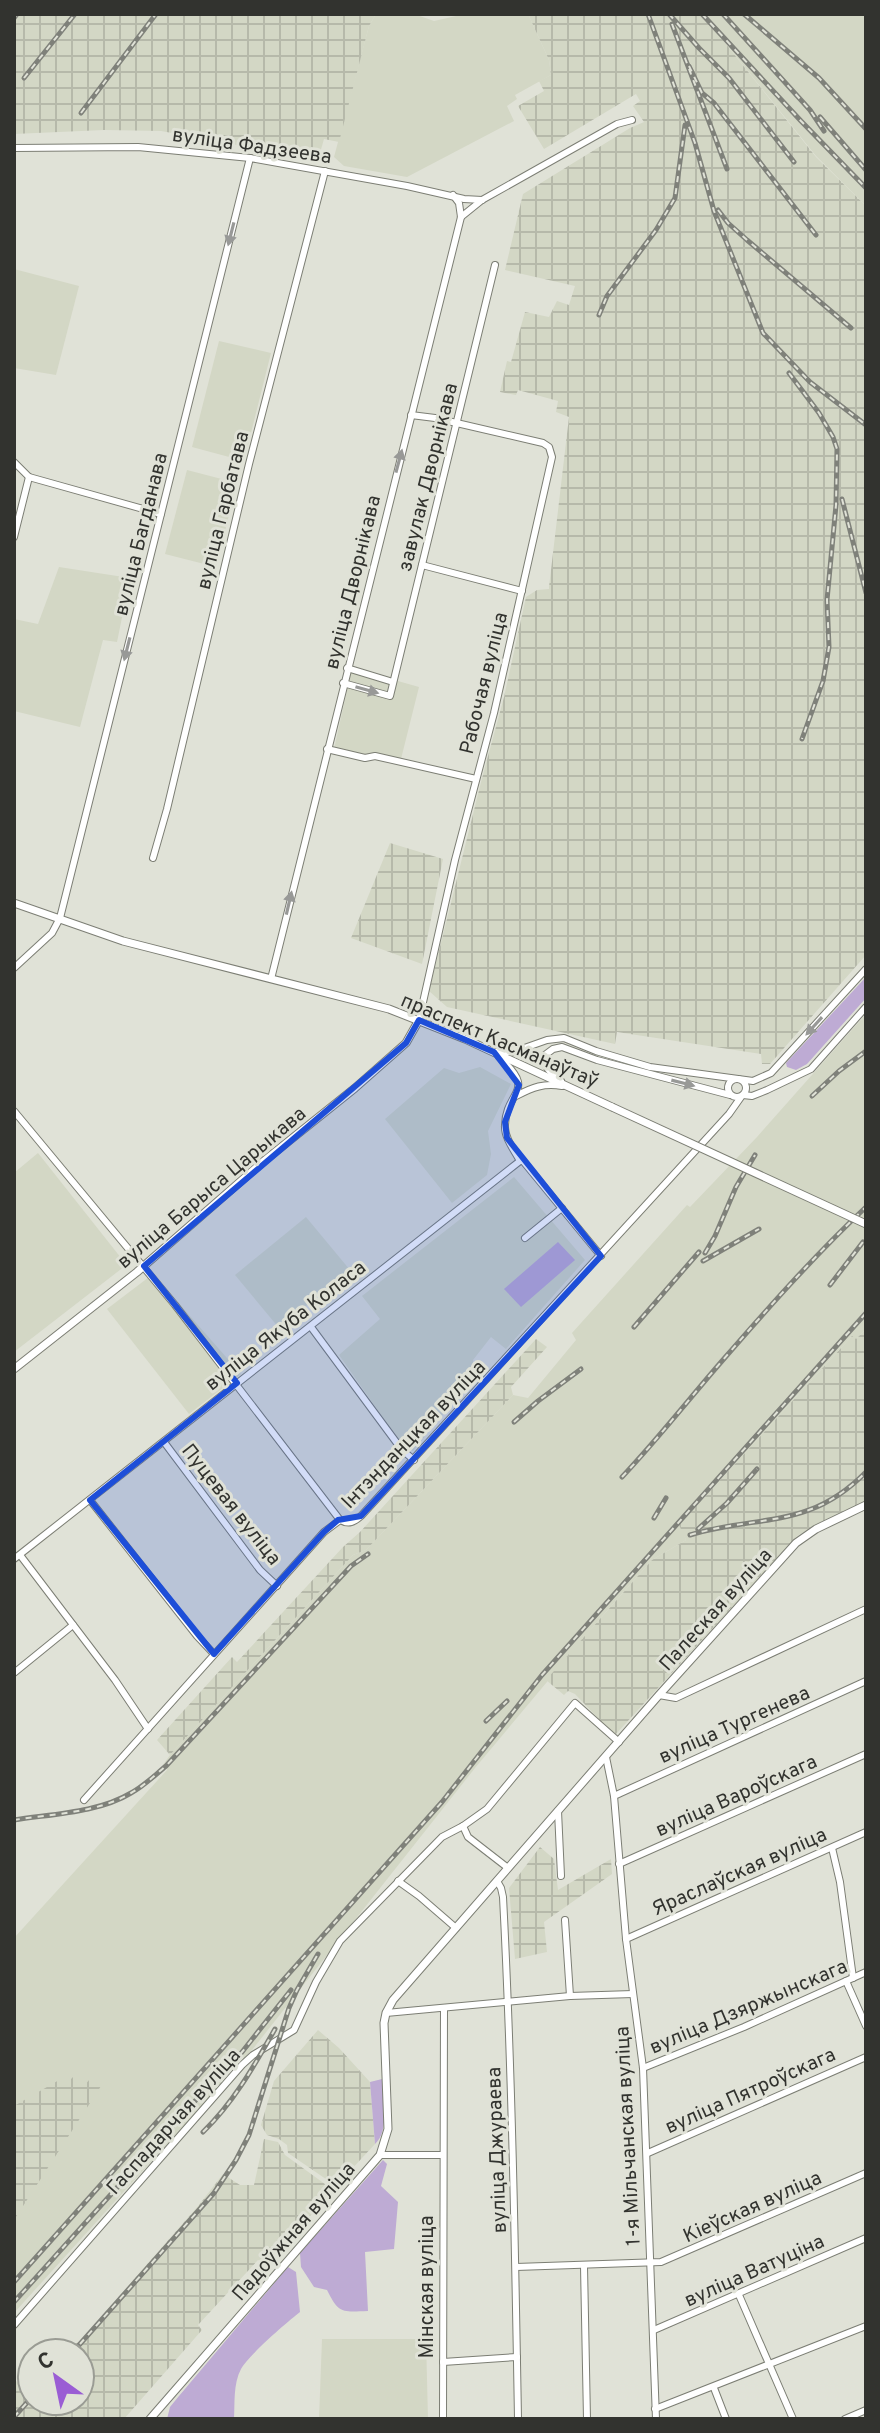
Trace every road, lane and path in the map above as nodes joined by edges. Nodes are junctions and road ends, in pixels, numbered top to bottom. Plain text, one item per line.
1 (632, 120) dead end
2 (14, 148) edge
3 (250, 158) junction
4 (325, 171) junction
5 (453, 195) junction
6 (482, 200) junction
7 (461, 217) junction
8 (495, 265) dead end
9 (411, 415) junction
10 (456, 423) junction
11 (14, 462) edge
12 (29, 477) junction
13 (161, 514) junction
14 (14, 537) edge
15 (422, 565) junction
16 (522, 591) junction
17 (347, 668) junction
18 (393, 682) junction
19 (343, 683) junction
20 (327, 749) junction
21 (476, 779) junction
22 (153, 858) dead end
23 (14, 903) edge
24 (60, 918) junction
25 (14, 968) edge
26 (866, 969) edge
27 (271, 979) junction
28 (866, 1007) edge
29 (419, 1020) junction
30 (494, 1052) junction
31 (738, 1079) junction
32 (570, 1087) junction
33 (516, 1096) junction
34 (737, 1096) junction
35 (14, 1111) edge
36 (520, 1161) junction
37 (562, 1208) junction
38 (866, 1224) edge
39 (525, 1238) dead end
40 (601, 1256) junction
41 (144, 1266) junction
42 (311, 1327) junction
43 (14, 1369) edge
44 (237, 1383) junction
45 (164, 1442) junction
46 (414, 1460) junction
47 (90, 1500) junction
48 (866, 1505) edge
49 (340, 1520) junction
50 (17, 1557) edge
51 (277, 1586) junction
52 (866, 1609) edge
53 (73, 1625) junction
54 (214, 1654) junction
55 (14, 1673) edge
56 (866, 1681) edge
57 (659, 1695) junction
58 (148, 1729) junction
59 (619, 1742) junction
60 (866, 1754) edge
61 (606, 1757) junction
62 (614, 1796) junction
63 (84, 1800) dead end
64 (558, 1811) junction
65 (463, 1826) junction
66 (866, 1832) edge
67 (832, 1848) junction
68 (619, 1864) junction
69 (508, 1868) junction
70 (561, 1876) dead end
71 (398, 1881) junction
72 (497, 1881) junction
73 (565, 1920) dead end
74 (456, 1928) junction
75 (626, 1939) junction
76 (866, 1972) edge
77 (849, 1980) junction
78 (633, 1994) junction
79 (570, 1996) junction
80 (508, 2002) junction
81 (444, 2008) junction
82 (386, 2013) junction
83 (866, 2026) edge
84 (866, 2057) edge
85 (643, 2068) junction
86 (648, 2153) junction
87 (380, 2155) junction
88 (442, 2155) junction
89 (866, 2173) edge
90 (866, 2238) edge
91 (650, 2262) junction
92 (584, 2266) junction
93 (516, 2267) junction
94 (739, 2295) junction
95 (14, 2325) edge
96 (866, 2326) edge
97 (654, 2330) junction
98 (517, 2357) junction
99 (443, 2362) junction
100 (770, 2364) junction
101 (714, 2388) junction
102 (655, 2409) junction
103 (866, 2410) edge
104 (150, 2419) edge
105 (443, 2419) edge
106 (518, 2419) edge
107 (587, 2419) edge
108 (656, 2419) edge
109 (726, 2419) edge
110 (793, 2419) edge
111 (845, 2419) edge

1 - 6 street
2 - 3 street, вуліца Фадзеева
3 - 4 street, вуліца Фадзеева
3 -> 13 street, вуліца Багданава
4 - 5 street, вуліца Фадзеева
4 - 22 street, вуліца Гарбатава
5 - 6 street, вуліца Фадзеева
5 - 7 street
6 - 7 street
7 - 9 street, вуліца Дворнікава
8 - 10 street, завулак Дворнікава
9 - 10 street
17 -> 9 street, вуліца Дворнікава
10 - 15 street, завулак Дворнікава
10 - 16 street, Рабочая вуліца
11 - 12 street
12 - 13 street
12 - 14 street
13 -> 24 street, вуліца Багданава
15 - 16 street
15 - 18 street, завулак Дворнікава
16 - 21 street, Рабочая вуліца
17 - 18 street
17 - 19 street, вуліца Дворнікава
19 -> 18 street, завулак Дворнікава
19 - 20 street, вуліца Дворнікава
20 - 21 street
27 -> 20 street, вуліца Дворнікава
21 - 29 street, Рабочая вуліца
23 - 24 main road, праспект Касманаўтаў
24 - 25 street
24 - 27 main road, праспект Касманаўтаў
26 -> 31 street
27 - 29 main road, праспект Касманаўтаў
28 - 34 street
29 - 30 main road, праспект Касманаўтаў
29 - 41 main road, вуліца Барыса Царыкава
30 - 31 street
30 - 32 main road, праспект Касманаўтаў
30 - 33 street
31 - 34 street
31 - 34 street, Інтэнданцкая вуліца
32 - 33 street
32 -> 34 street
32 - 38 main road, праспект Касманаўтаў, bridge
33 - 36 street
34 - 40 street, Інтэнданцкая вуліца
35 - 41 street
36 - 37 street
36 - 42 street, вуліца Якуба Коласа
37 - 39 street
37 - 40 street
40 - 46 street, Інтэнданцкая вуліца
41 - 43 main road, вуліца Барыса Царыкава
41 - 44 street
42 - 44 street, вуліца Якуба Коласа
42 - 46 street
44 - 45 street, вуліца Якуба Коласа
44 - 49 street
45 - 47 street, вуліца Якуба Коласа
45 - 51 street, Пуцевая вуліца
46 - 49 street, Інтэнданцкая вуліца
47 - 50 street, вуліца Якуба Коласа
47 - 54 street
48 - 57 main road, Палеская вуліца
49 - 51 street, Інтэнданцкая вуліца
50 - 53 street
51 - 54 street, Інтэнданцкая вуліца
52 - 57 street
53 - 55 street
53 - 58 street
54 - 58 street, Інтэнданцкая вуліца
56 - 62 street, вуліца Тургенева
57 - 59 main road, Палеская вуліца
58 - 63 street, Інтэнданцкая вуліца
59 - 61 main road, Палеская вуліца
59 - 65 street, Гаспадарчая вуліца
60 - 68 street, вуліца Вароўскага
61 - 62 street, 1-я Мільчанская вуліца
61 - 64 main road, Палеская вуліца
62 - 68 street, 1-я Мільчанская вуліца
64 - 69 main road, Палеская вуліца
64 - 70 street
65 - 69 street
65 - 71 street, Гаспадарчая вуліца
66 - 67 street, Яраслаўская вуліца
67 - 75 street, Яраслаўская вуліца
67 - 77 street
68 - 75 street, 1-я Мільчанская вуліца
69 - 72 main road, Палеская вуліца
71 - 74 street
71 - 95 street, Гаспадарчая вуліца
72 - 74 main road, Палеская вуліца
72 - 80 street, вуліца Джураева
73 - 79 street
74 - 82 main road, Палеская вуліца
75 - 78 street, 1-я Мільчанская вуліца
76 - 77 street, вуліца Дзяржынскага
77 - 83 street
77 - 85 street, вуліца Дзяржынскага
78 - 79 street
78 - 85 street, 1-я Мільчанская вуліца
79 - 80 street
80 - 81 street
80 - 93 street, вуліца Джураева
81 - 82 street
81 - 88 street, Мінская вуліца
82 - 87 main road, Падоўжная вуліца
84 - 86 street, вуліца Пятроўскага
85 - 86 street, 1-я Мільчанская вуліца
86 - 91 street, 1-я Мільчанская вуліца
87 - 88 street
87 - 104 main road, Падоўжная вуліца
88 - 99 street, Мінская вуліца
89 - 91 street, Кіеўская вуліца
90 - 94 street, вуліца Ватуціна
91 - 92 street, Кіеўская вуліца
91 - 97 street, 1-я Мільчанская вуліца
92 - 93 street, Кіеўская вуліца
92 - 107 street
93 - 98 street, вуліца Джураева
94 - 97 street, вуліца Ватуціна
94 - 100 street
96 - 100 street
97 - 102 street, 1-я Мільчанская вуліца
98 - 99 street
98 - 106 street, вуліца Джураева
99 - 105 street, Мінская вуліца
100 - 101 street
100 - 110 street
101 - 102 street
101 - 109 street
102 - 108 street, 1-я Мільчанская вуліца
103 - 111 street

